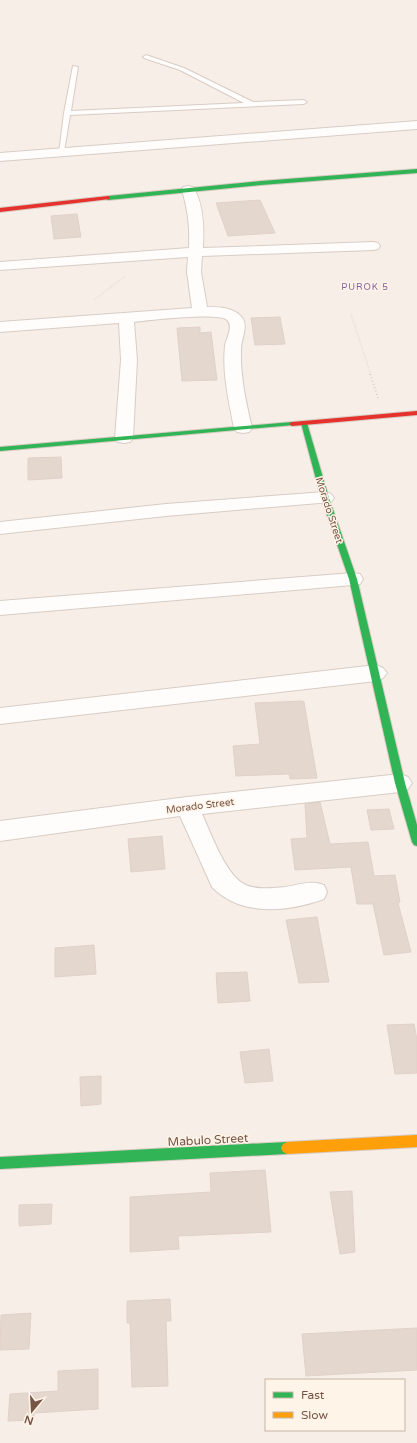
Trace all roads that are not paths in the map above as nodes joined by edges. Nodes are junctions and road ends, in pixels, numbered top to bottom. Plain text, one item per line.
1 (146, 57) dead end
2 (75, 66) dead end
3 (304, 102) dead end
4 (252, 105) junction
5 (68, 113) junction
6 (417, 125) edge
7 (61, 152) junction
8 (0, 157) edge
9 (417, 171) edge
10 (188, 190) junction
11 (0, 210) edge
12 (373, 246) dead end
13 (197, 252) junction
14 (0, 266) edge
15 (200, 312) junction
16 (126, 318) junction
17 (0, 327) edge
18 (417, 413) edge
19 (304, 423) junction
20 (242, 428) junction
21 (124, 438) junction
22 (0, 448) edge
23 (325, 498) junction
24 (0, 528) edge
25 (353, 579) junction
26 (0, 608) edge
27 (376, 673) junction
28 (0, 716) edge
29 (400, 783) junction
30 (187, 806) junction
31 (0, 831) edge
32 (417, 842) edge
33 (315, 892) dead end
34 (417, 1141) edge
35 (0, 1163) edge

1 - 4 lane
2 - 5 lane
3 - 4 lane
4 - 5 lane
5 - 7 lane
6 - 7 street
7 - 8 street
9 - 10 street
10 - 11 street
10 - 13 street
12 - 13 street
13 - 14 street
13 - 15 street
15 - 16 street
15 - 20 street
16 - 17 street
16 - 21 street
18 - 19 street
19 - 20 street
19 - 23 street, Morado Street
20 - 21 street
21 - 22 street
23 - 24 street
23 - 25 street, Morado Street
25 - 26 street
25 - 27 street, Morado Street
27 - 28 street
27 - 29 street, Morado Street
29 - 30 street, Morado Street
29 - 32 street, Morado Street
30 - 31 street, Morado Street
30 - 33 street
34 - 35 street, Mabulo Street

